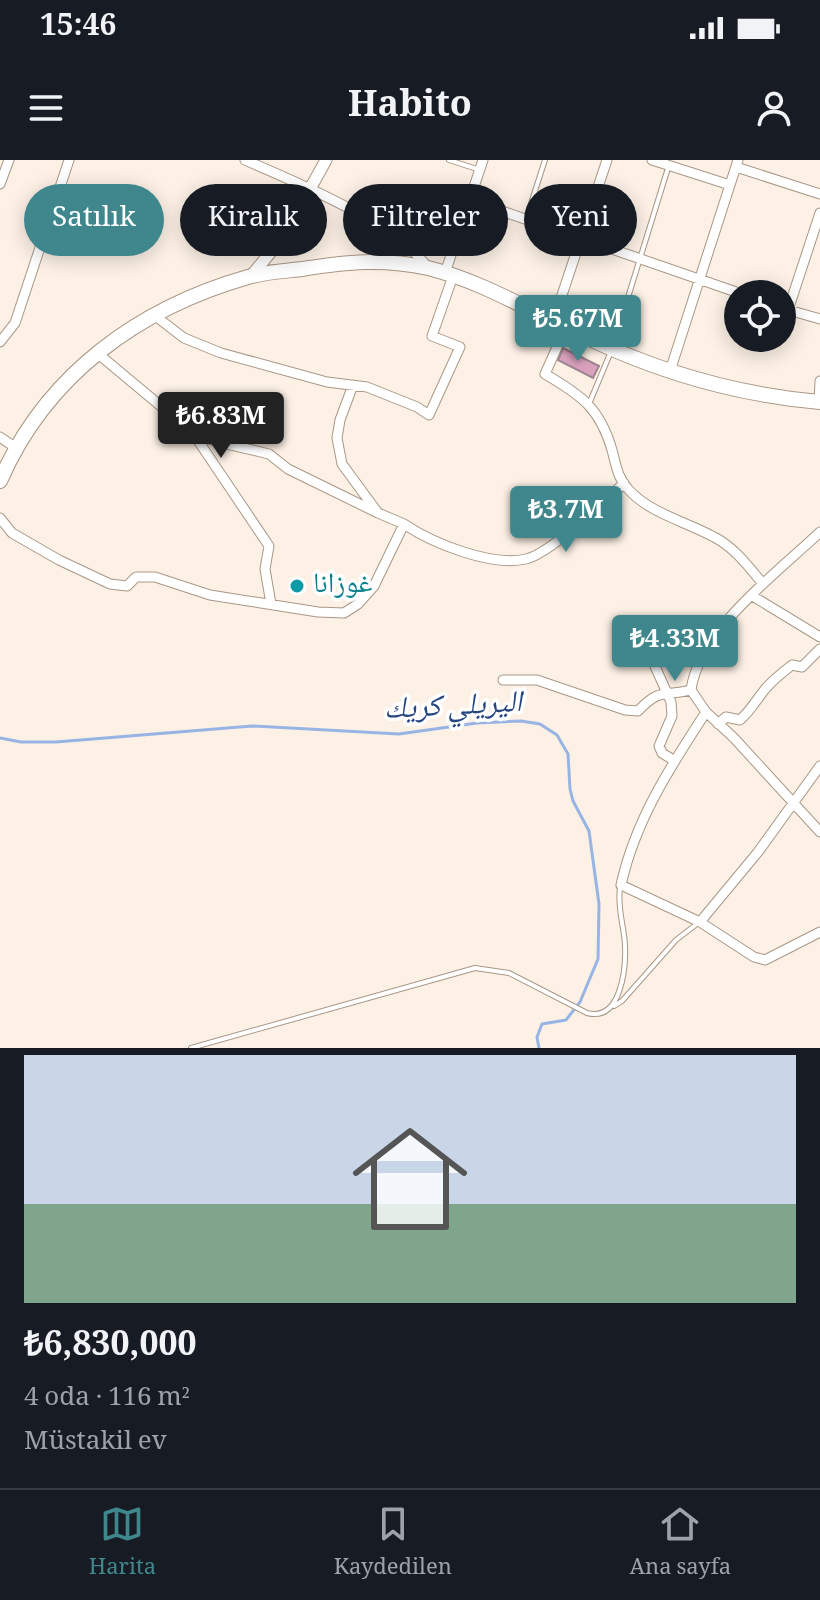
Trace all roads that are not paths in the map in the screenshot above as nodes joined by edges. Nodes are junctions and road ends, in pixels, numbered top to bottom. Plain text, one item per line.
1 (9, 160) edge
2 (69, 160) edge
3 (245, 160) edge
4 (326, 160) edge
5 (449, 160) edge
6 (545, 160) edge
7 (607, 160) edge
8 (652, 160) edge
9 (672, 164) edge
10 (737, 164) edge
11 (481, 165) edge
12 (0, 184) edge
13 (300, 184) edge
14 (314, 184) edge
15 (537, 184) edge
16 (600, 184) edge
17 (730, 185) junction
18 (820, 194) edge
19 (327, 198) edge
20 (820, 213) edge
21 (269, 256) edge
22 (454, 256) edge
23 (578, 256) edge
24 (629, 256) edge
25 (641, 260) junction
26 (429, 269) junction
27 (449, 275) junction
28 (251, 276) junction
29 (700, 279) junction
30 (796, 280) edge
31 (724, 288) edge
32 (796, 312) edge
33 (154, 315) junction
34 (820, 319) edge
35 (560, 324) junction
36 (0, 342) edge
37 (612, 349) junction
38 (96, 352) junction
39 (670, 371) junction
40 (820, 381) edge
41 (353, 385) junction
42 (819, 402) edge
43 (589, 404) junction
44 (193, 433) junction
45 (0, 437) edge
46 (16, 448) junction
47 (0, 481) edge
48 (624, 483) junction
49 (378, 513) junction
50 (0, 518) edge
51 (404, 524) junction
52 (820, 532) edge
53 (763, 584) junction
54 (751, 595) junction
55 (271, 604) junction
56 (626, 627) dead end
57 (820, 637) edge
58 (820, 649) edge
59 (503, 680) dead end
60 (691, 690) junction
61 (666, 693) junction
62 (706, 712) junction
63 (718, 724) junction
64 (675, 761) junction
65 (820, 766) edge
66 (793, 805) junction
67 (820, 832) edge
68 (621, 885) junction
69 (700, 922) junction
70 (820, 932) edge
71 (612, 1007) junction
72 (191, 1048) edge

1 - 12 street
2 - 36 street
3 - 13 street
4 - 14 street
5 - 11 lane
6 - 15 lane
7 - 16 street
8 - 9 street
9 - 17 street
9 - 25 lane
10 - 17 street
10 - 18 street
17 - 29 street
19 - 26 street
20 - 30 street
21 - 28 street
22 - 27 street
23 - 35 street
24 - 25 street
25 - 29 street
25 - 37 lane
26 - 27 main road
26 - 28 main road
27 - 35 main road
27 - 41 street
28 - 33 main road
29 - 31 street
29 - 39 street
32 - 34 street
33 - 38 main road
33 - 41 street
35 - 37 main road
35 - 43 street
37 - 39 main road
37 - 43 lane
38 - 44 street
38 - 46 main road
39 - 42 main road
40 - 42 street
41 - 49 street
43 - 48 street
44 - 49 street
44 - 55 street
45 - 46 street
46 - 47 main road
48 - 51 street
48 - 53 street
49 - 51 street
50 - 55 street
51 - 55 street
52 - 53 street
53 - 54 street
54 - 57 street
54 - 60 street
56 - 61 street
58 - 63 street
59 - 61 street
60 - 61 street
60 - 62 street
61 - 64 street
62 - 63 street
62 - 64 street
63 - 66 street
64 - 68 street
65 - 66 street
66 - 67 street
66 - 69 street
68 - 69 street
68 - 71 lane
69 - 70 street
69 - 71 lane
71 - 72 lane

